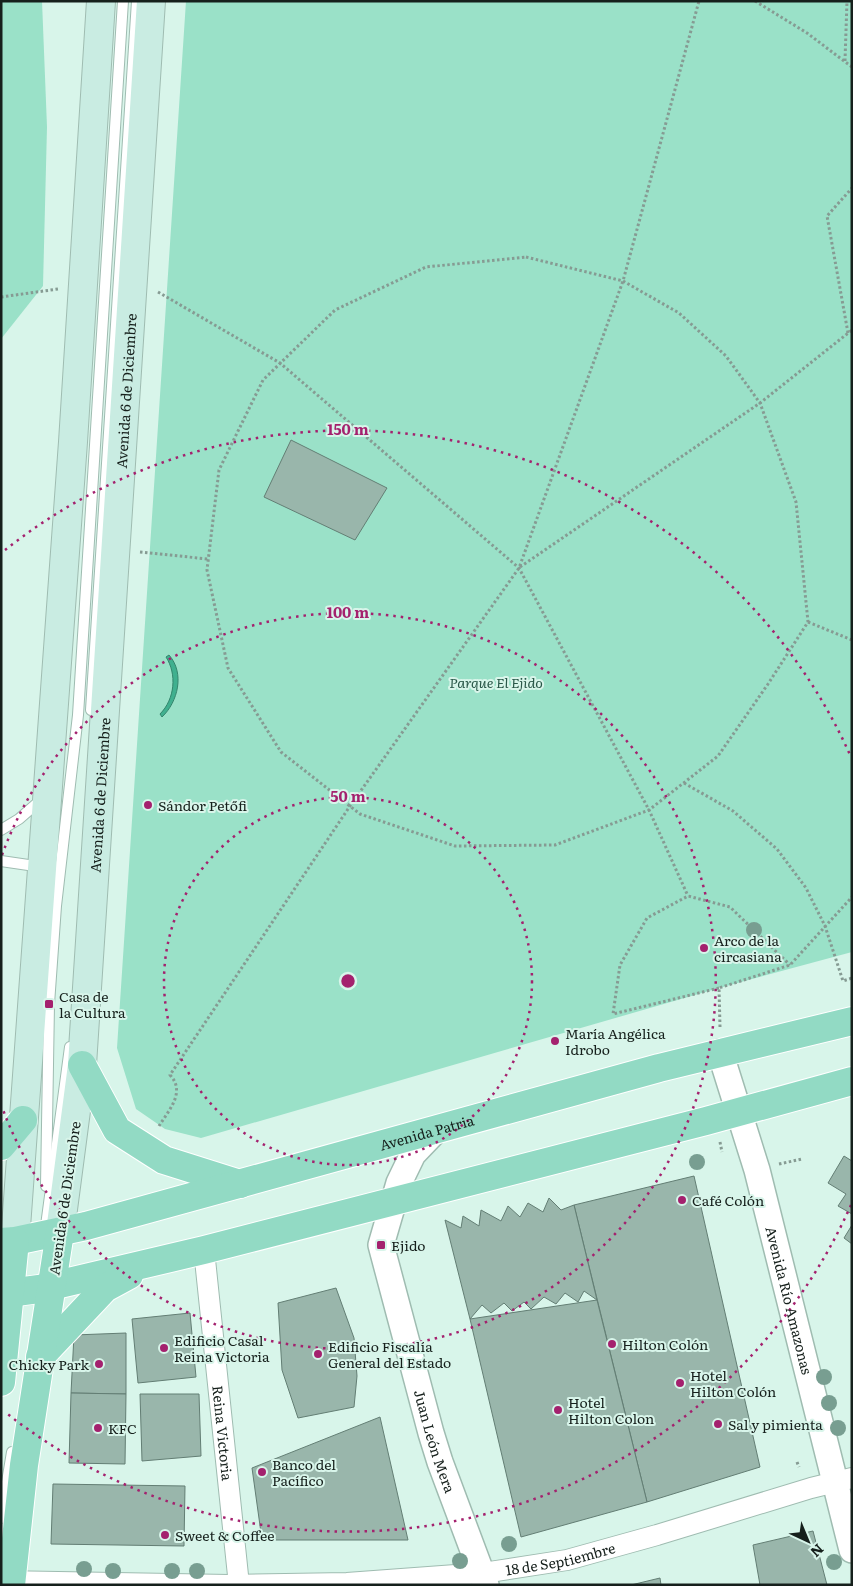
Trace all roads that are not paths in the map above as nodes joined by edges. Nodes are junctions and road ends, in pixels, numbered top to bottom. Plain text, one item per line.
1 (101, 1) edge
2 (123, 1) edge
3 (137, 1) edge
4 (151, 1) edge
5 (91, 716) dead end
6 (48, 793) junction
7 (1, 830) edge
8 (1, 861) edge
9 (43, 867) junction
10 (852, 1021) edge
11 (71, 1038) dead end
12 (720, 1052) junction
13 (82, 1065) junction
14 (852, 1081) edge
15 (739, 1111) junction
16 (23, 1120) junction
17 (434, 1131) junction
18 (1, 1146) edge
19 (240, 1184) junction
20 (392, 1202) junction
21 (49, 1236) junction
22 (8, 1242) edge
23 (204, 1250) junction
24 (145, 1265) junction
25 (42, 1286) junction
26 (6, 1294) edge
27 (40, 1357) junction
28 (2, 1379) edge
29 (14, 1440) dead end
30 (844, 1480) edge
31 (1, 1518) edge
32 (852, 1550) edge
33 (484, 1579) edge
34 (8, 1582) edge
35 (347, 1584) edge
36 (229, 1585) edge
37 (239, 1585) edge

1 - 6 main road
2 - 21 lane
3 - 5 lane
4 - 13 main road, Avenida 6 de Diciembre
6 - 7 lane
6 - 9 main road
8 - 9 lane
9 - 16 main road
10 - 12 main road, Avenida Patria
11 - 21 lane
12 - 15 street, Avenida Río Amazonas
12 - 17 main road, Avenida Patria
13 - 19 main road
13 - 21 main road, Avenida 6 de Diciembre
14 - 15 main road
15 - 20 main road
15 - 30 street, Avenida Río Amazonas
16 - 18 main road
16 - 22 main road
17 - 19 main road, Avenida Patria
17 - 20 street, Juan León Mera
19 - 21 main road, Avenida Patria
20 - 23 main road
20 - 33 street, Juan León Mera
21 - 22 main road, Avenida Patria
21 - 25 main road, Avenida 6 de Diciembre
22 - 26 main road
23 - 24 main road
23 - 37 street, Reina Victoria
24 - 25 main road
24 - 27 main road
25 - 26 main road
25 - 27 main road, Avenida 6 de Diciembre
26 - 28 main road
27 - 34 main road, Avenida 6 de Diciembre
29 - 31 lane
30 - 32 street, Avenida Río Amazonas
30 - 33 street, 18 de Septiembre
33 - 35 street, 18 de Septiembre
34 - 36 street, 18 de Septiembre
35 - 37 street, 18 de Septiembre
36 - 37 street, 18 de Septiembre

